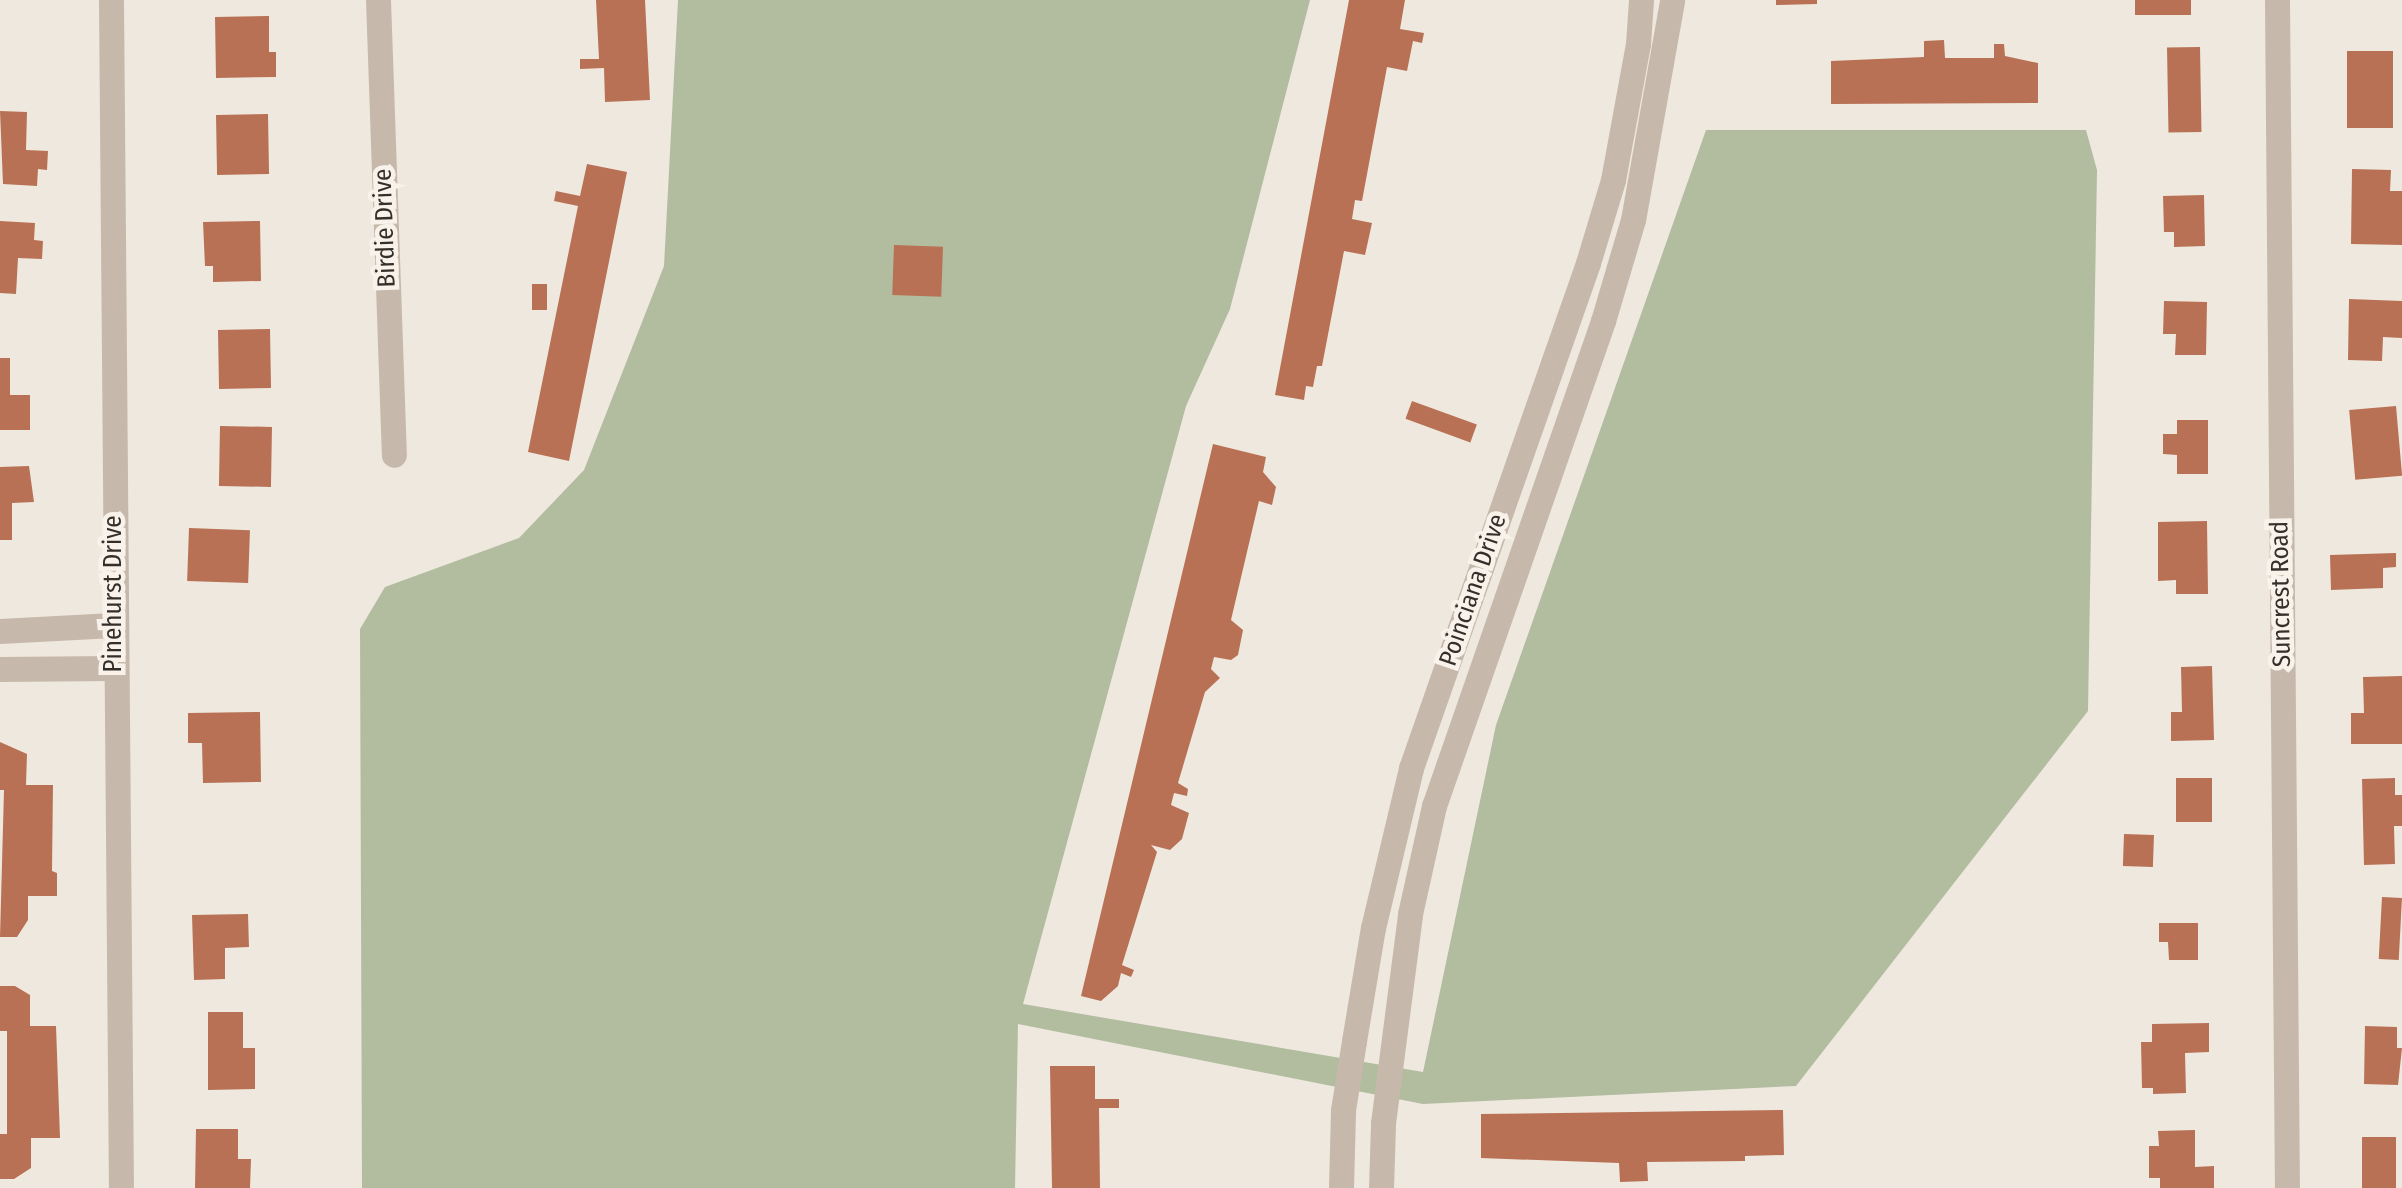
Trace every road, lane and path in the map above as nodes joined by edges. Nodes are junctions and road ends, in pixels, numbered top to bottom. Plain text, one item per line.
1 (111, 0) edge
2 (378, 0) edge
3 (1641, 0) edge
4 (1672, 0) edge
5 (2277, 0) edge
6 (394, 455) dead end
7 (113, 625) junction
8 (0, 631) edge
9 (113, 668) junction
10 (0, 669) edge
11 (121, 1188) edge
12 (1341, 1188) edge
13 (1381, 1188) edge
14 (2287, 1188) edge

1 - 7 street, Pinehurst Drive
2 - 6 street, Birdie Drive
3 - 12 street, Poinciana Drive
4 - 13 street, Poinciana Drive
5 - 14 street, Suncrest Road
7 - 8 street
7 - 9 street, Pinehurst Drive
9 - 10 street
9 - 11 street, Pinehurst Drive

